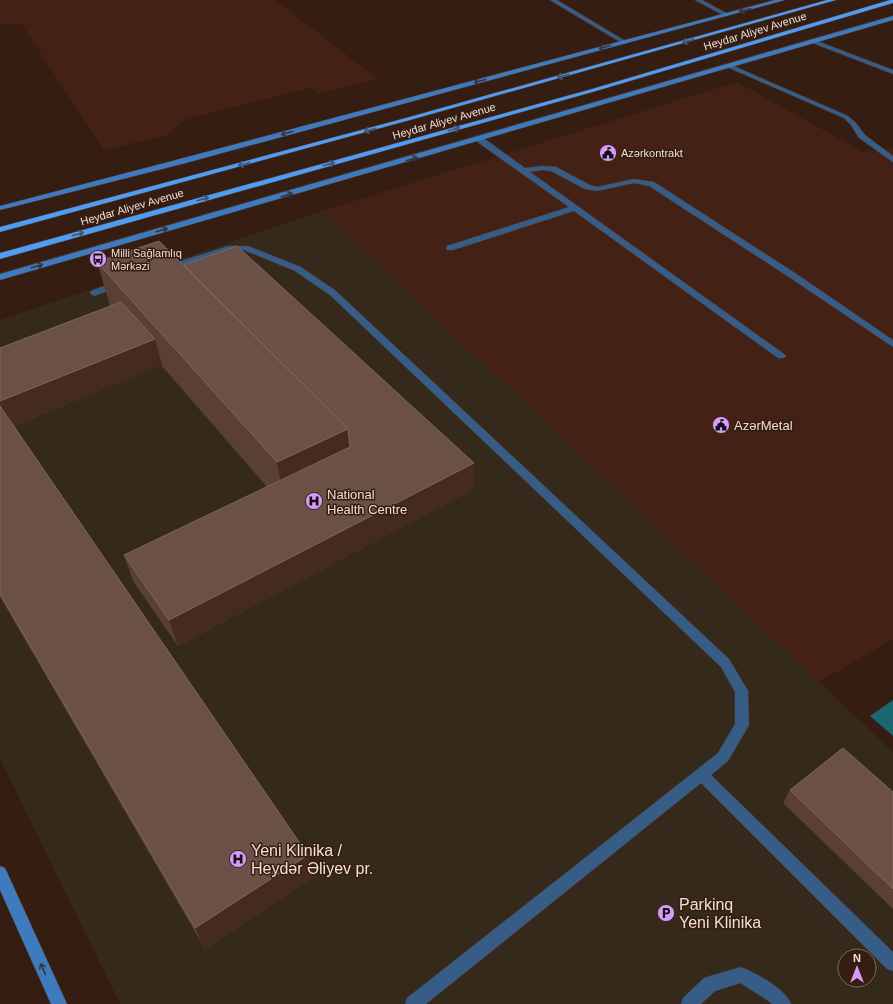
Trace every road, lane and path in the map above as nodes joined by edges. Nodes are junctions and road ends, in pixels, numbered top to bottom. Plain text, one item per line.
1 (553, 0) edge
2 (698, 0) edge
3 (782, 0) edge
4 (833, 0) edge
5 (893, 1) edge
6 (727, 15) junction
7 (893, 18) edge
8 (812, 41) junction
9 (624, 42) junction
10 (729, 66) junction
11 (893, 72) edge
12 (479, 139) junction
13 (893, 160) edge
14 (523, 171) junction
15 (0, 208) edge
16 (574, 208) junction
17 (0, 230) edge
18 (450, 248) dead end
19 (0, 256) edge
20 (159, 272) edge
21 (0, 277) edge
22 (130, 281) edge
23 (94, 293) dead end
24 (893, 344) edge
25 (781, 356) dead end
26 (701, 774) junction
27 (0, 874) edge
28 (893, 963) edge
29 (59, 1004) edge
30 (413, 1004) edge
31 (689, 1004) edge
32 (783, 1004) edge

1 - 9 street
2 - 6 street
3 -> 6 main road
4 -> 17 highway, Heydar Aliyev Avenue
19 -> 5 highway, Heydar Aliyev Avenue
6 - 9 main road
7 - 8 main road
8 - 10 main road
8 - 11 street
9 -> 15 main road
10 - 12 main road
10 - 13 street
12 - 14 street
21 -> 12 main road
14 - 16 street
14 - 24 street
16 - 18 street
16 - 25 street
20 - 26 street
22 - 23 street
26 - 28 street
26 - 30 street
29 -> 27 main road
31 - 32 street

